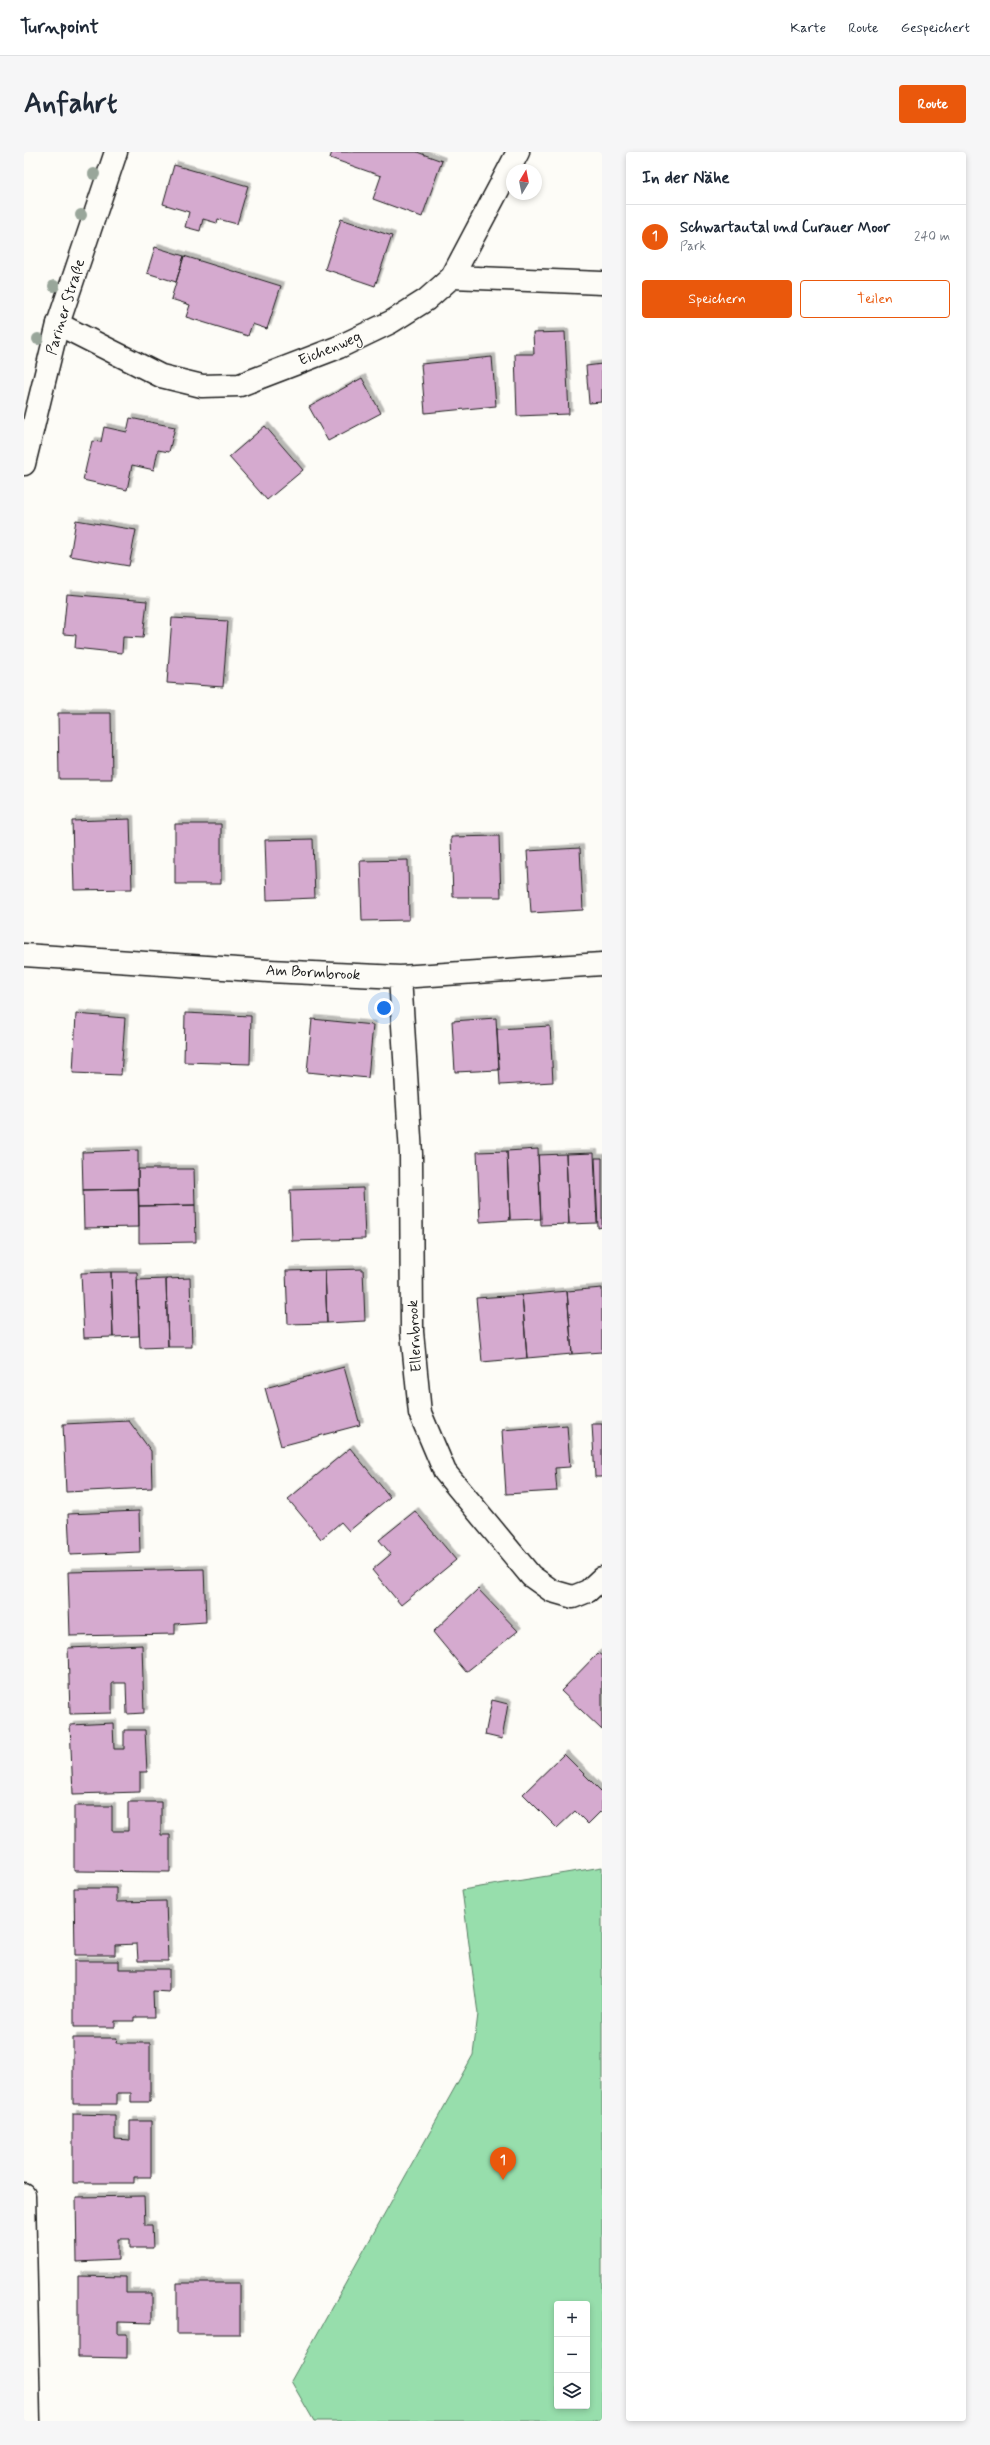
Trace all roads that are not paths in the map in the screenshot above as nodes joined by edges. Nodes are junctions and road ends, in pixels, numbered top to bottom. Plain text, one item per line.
1 (116, 152) edge
2 (518, 152) edge
3 (452, 277) junction
4 (602, 283) edge
5 (58, 324) junction
6 (24, 464) edge
7 (24, 954) edge
8 (602, 964) edge
9 (400, 978) junction
10 (602, 1578) edge
11 (24, 2195) edge
12 (29, 2421) edge

1 - 5 street, Pariner Straße
2 - 3 street
3 - 4 street
3 - 5 street, Eichenweg
5 - 6 street, Pariner Straße
7 - 9 street, Am Bormbrook
8 - 9 street, Am Bormbrook
9 - 10 street, Ellernbrook
11 - 12 street

